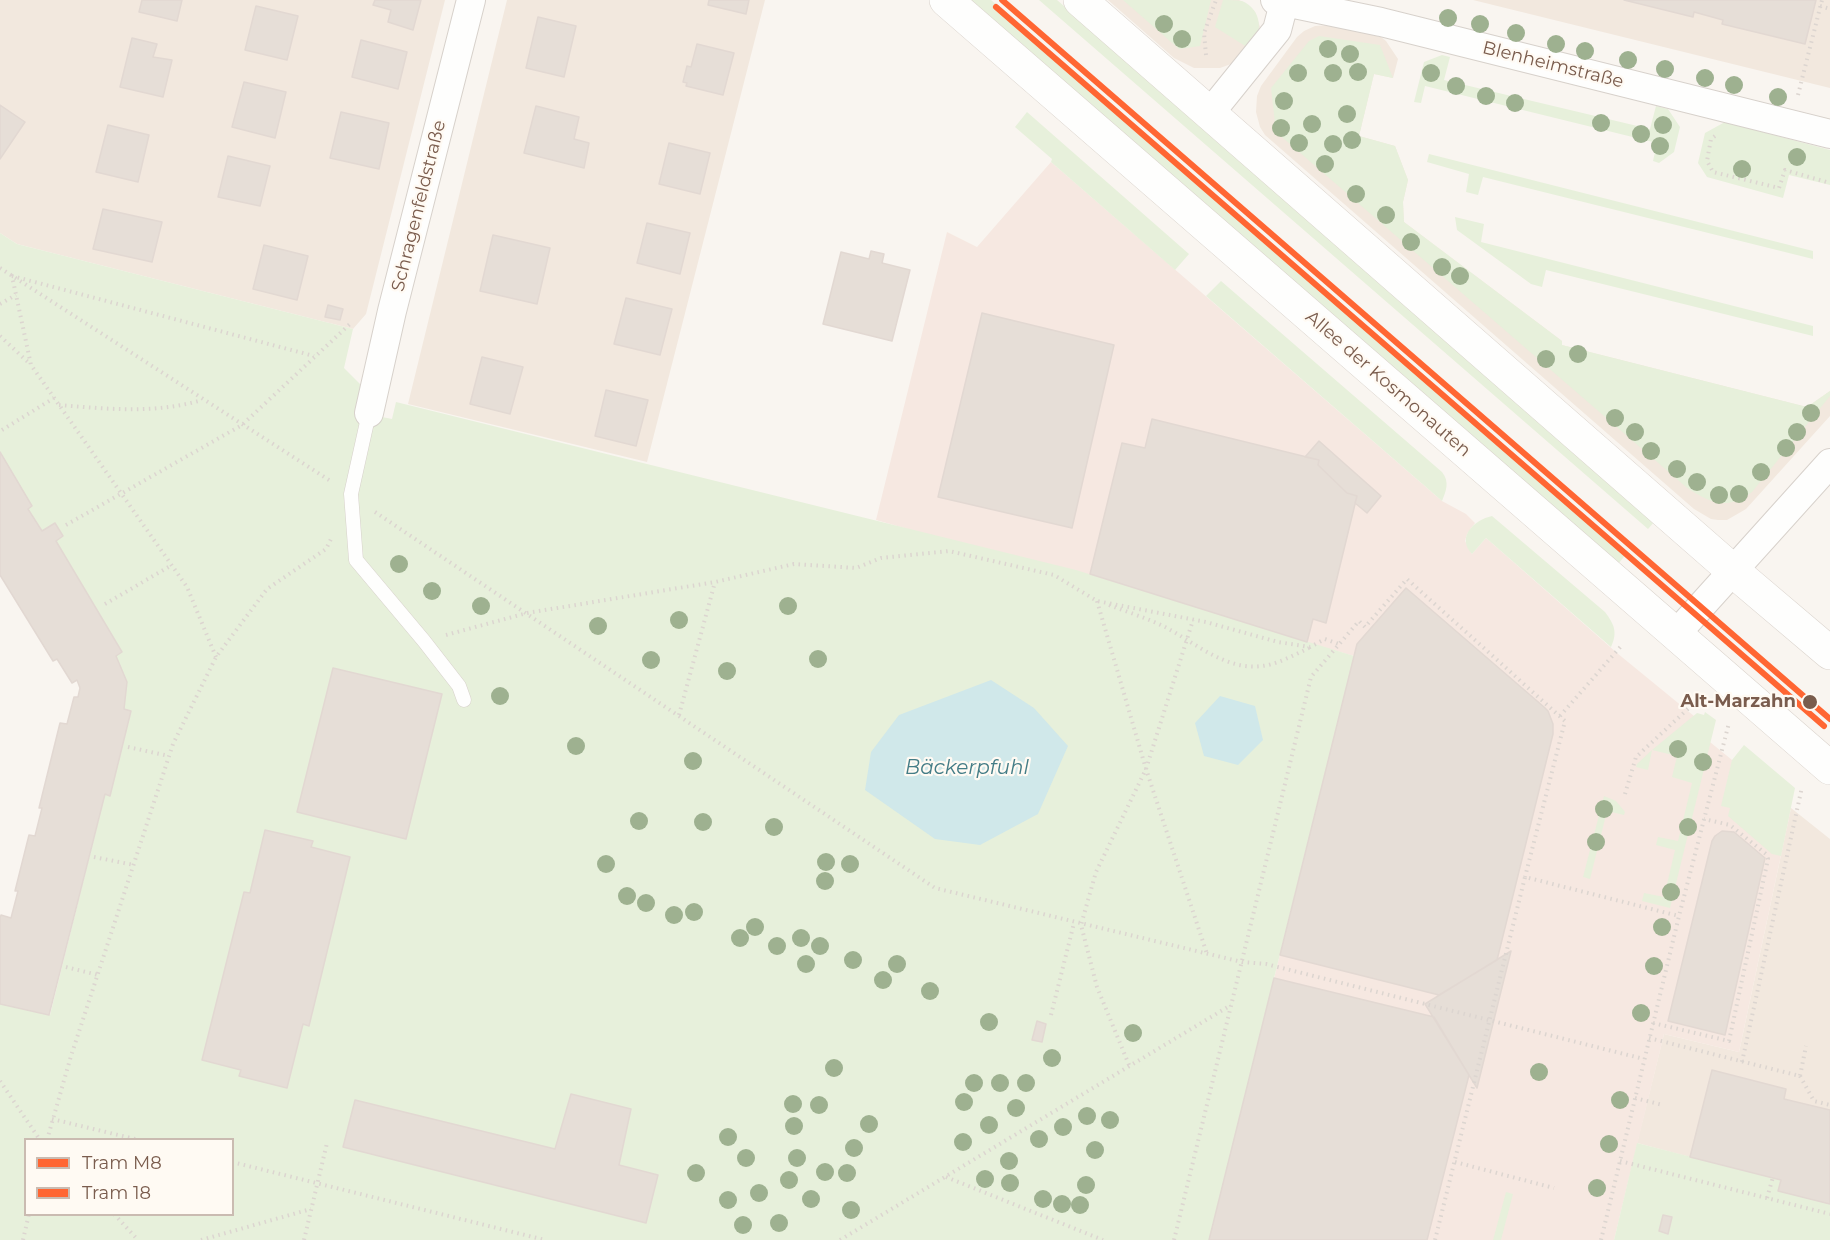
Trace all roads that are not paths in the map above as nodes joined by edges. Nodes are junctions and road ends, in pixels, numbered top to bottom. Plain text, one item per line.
1 (471, 0) edge
2 (946, 0) edge
3 (1080, 0) edge
4 (1279, 1) edge
5 (1210, 112) junction
6 (1830, 134) edge
7 (369, 413) joint
8 (1830, 464) edge
9 (1732, 570) junction
10 (1676, 634) junction
11 (1830, 653) edge
12 (464, 700) dead end
13 (1830, 768) edge

1 - 7 street, Schragenfeldstraße
2 - 10 main road, Allee der Kosmonauten
3 - 5 main road
4 - 5 street
4 - 6 street, Blenheimstraße
5 - 9 main road
7 - 12 lane
8 - 9 street
9 - 10 street
9 - 11 main road
10 - 13 main road, Allee der Kosmonauten

